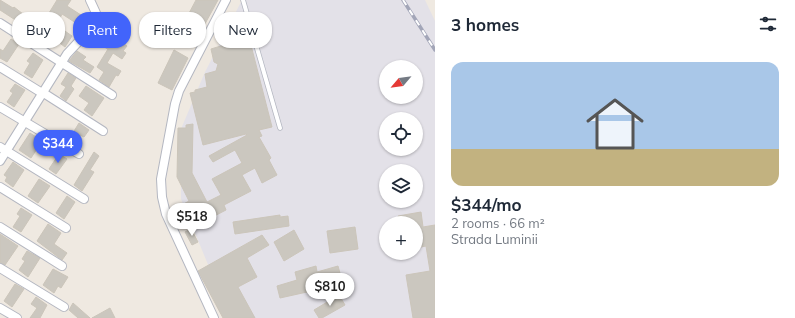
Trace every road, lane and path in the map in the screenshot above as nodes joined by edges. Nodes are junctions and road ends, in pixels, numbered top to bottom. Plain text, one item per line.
1 (226, 0) edge
2 (243, 0) edge
3 (92, 4) edge
4 (0, 23) edge
5 (61, 63) junction
6 (0, 67) edge
7 (42, 92) junction
8 (112, 95) dead end
9 (0, 107) edge
10 (24, 122) junction
11 (280, 128) dead end
12 (103, 131) dead end
13 (3, 149) edge
14 (80, 154) dead end
15 (0, 161) edge
16 (0, 188) edge
17 (84, 199) dead end
18 (0, 227) edge
19 (66, 228) dead end
20 (62, 266) dead end
21 (0, 268) edge
22 (64, 307) dead end
23 (0, 308) edge
24 (17, 318) edge
25 (214, 318) edge

1 - 25 street
2 - 11 lane
3 - 5 street
4 - 5 street
5 - 7 street
5 - 8 street
6 - 7 street
7 - 10 street
7 - 12 street
9 - 10 street
10 - 13 street
10 - 14 street
13 - 15 street
13 - 17 street
16 - 19 street
18 - 20 street
21 - 22 street
23 - 24 street

